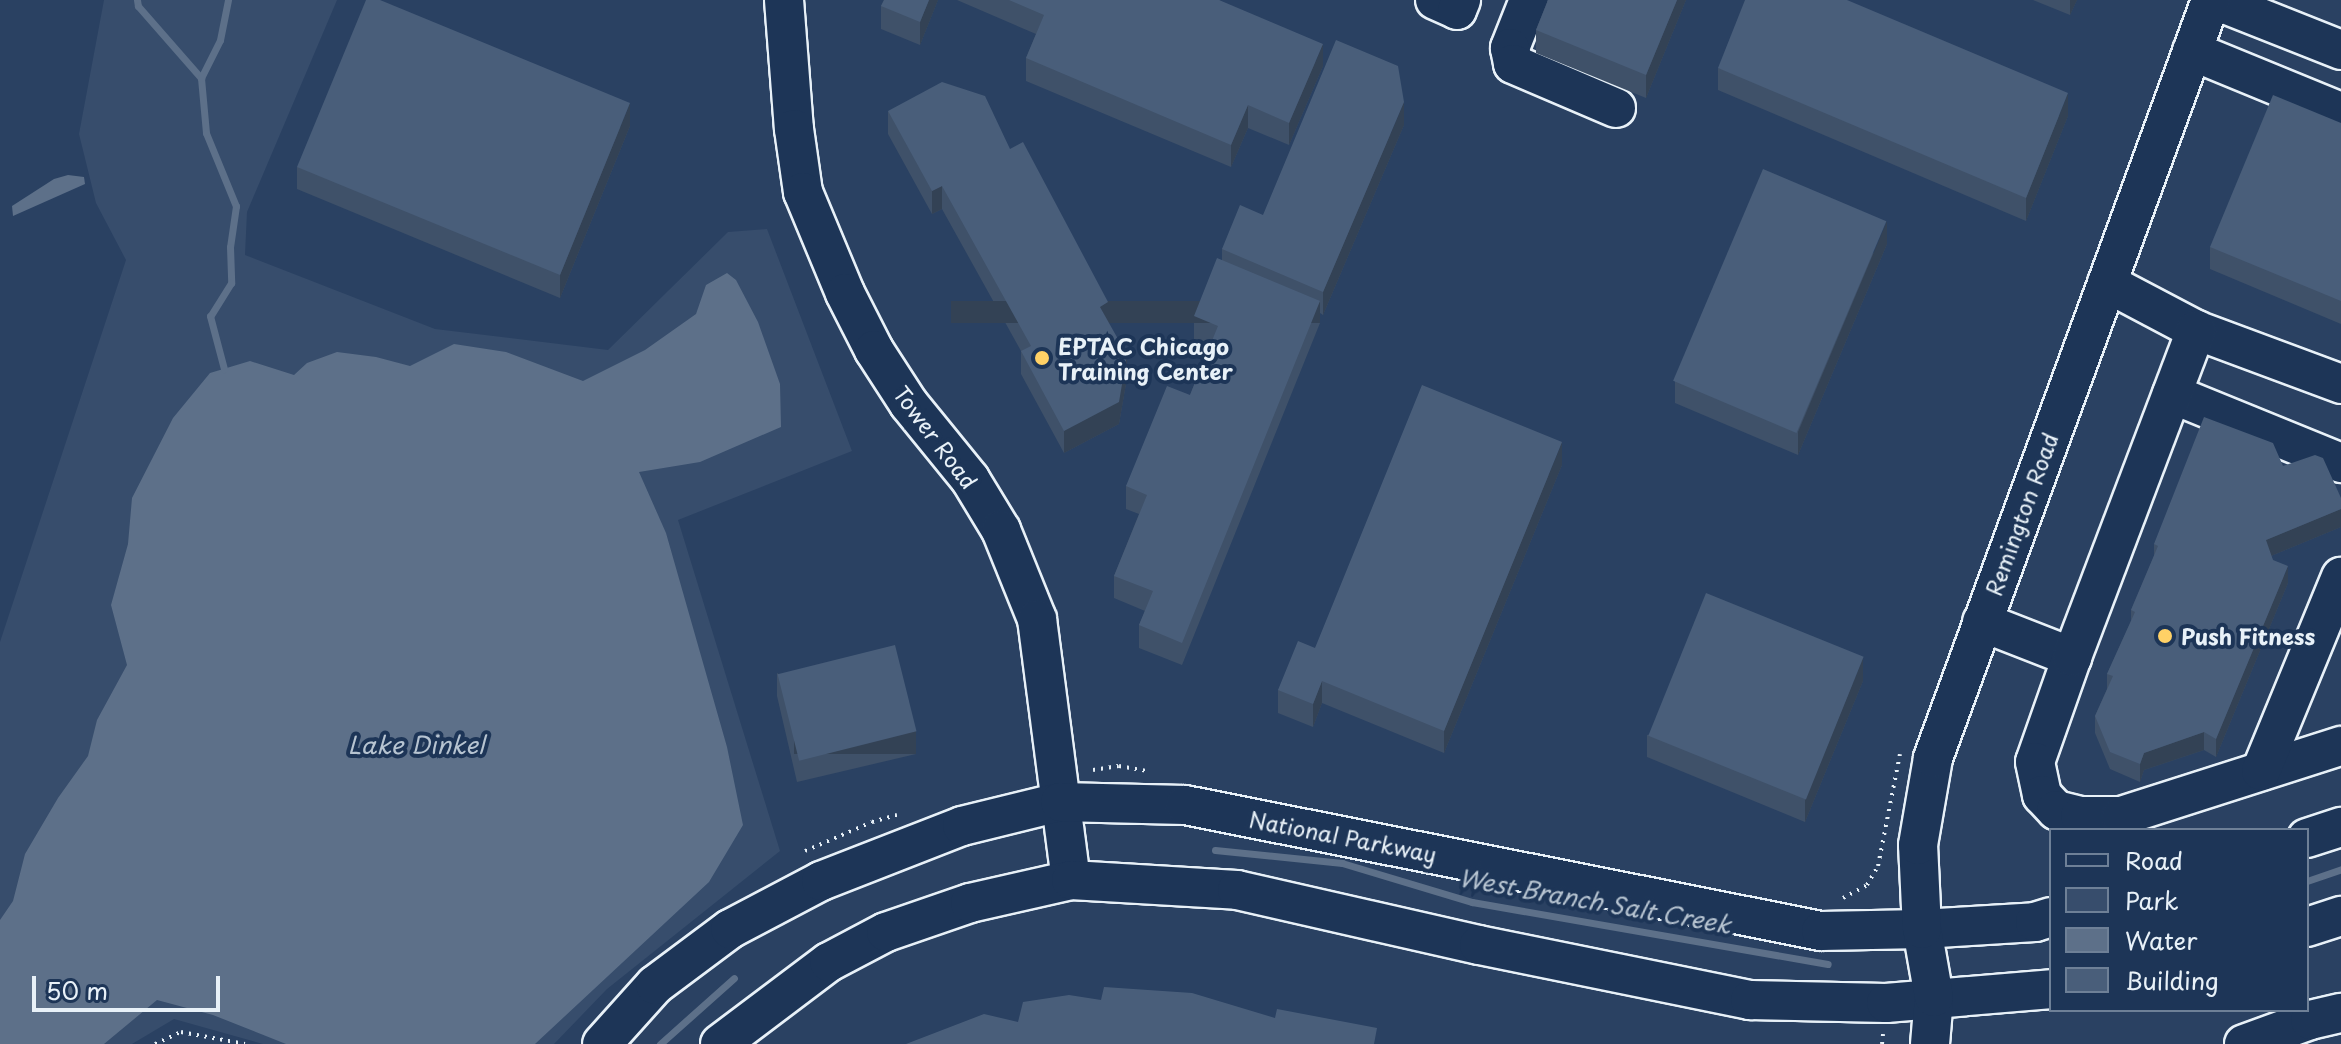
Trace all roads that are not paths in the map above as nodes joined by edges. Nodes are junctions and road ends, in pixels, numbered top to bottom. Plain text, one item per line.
1 (784, 0) edge
2 (1435, 0) edge
3 (1461, 0) edge
4 (1529, 0) edge
5 (2213, 0) edge
6 (2341, 50) edge
7 (2192, 51) junction
8 (1616, 108) dead end
9 (2341, 112) edge
10 (2107, 283) junction
11 (2196, 330) junction
12 (2341, 384) edge
13 (2172, 394) junction
14 (2341, 463) edge
15 (2341, 577) edge
16 (1982, 622) junction
17 (2072, 657) junction
18 (2341, 746) edge
19 (2261, 771) junction
20 (1058, 789) junction
21 (2341, 827) edge
22 (2309, 837) edge
23 (1071, 880) junction
24 (2341, 916) edge
25 (2049, 918) edge
26 (2309, 926) edge
27 (1922, 929) junction
28 (2049, 989) edge
29 (1934, 997) junction
30 (2341, 1013) edge
31 (602, 1044) edge
32 (720, 1044) edge
33 (1930, 1044) edge
34 (2244, 1044) edge

1 - 20 street, Tower Road
2 - 3 street
4 - 8 street
5 - 6 street
5 - 7 street, Remington Road
7 - 9 street
7 - 10 street, Remington Road
10 - 11 street
10 - 16 street, Remington Road
11 - 12 street
11 - 13 street
13 - 14 street
13 - 17 street
15 - 19 street
16 - 17 street
16 - 27 street, Remington Road
17 - 19 street
18 - 19 street
20 - 23 street, Tower Road
20 - 27 street, National Parkway
20 - 31 street, National Parkway
21 - 22 street
23 - 29 street
23 - 32 street
24 - 26 street
25 - 27 street, National Parkway
27 - 29 street, Remington Road
28 - 29 street
29 - 33 street, Remington Road
30 - 34 street

